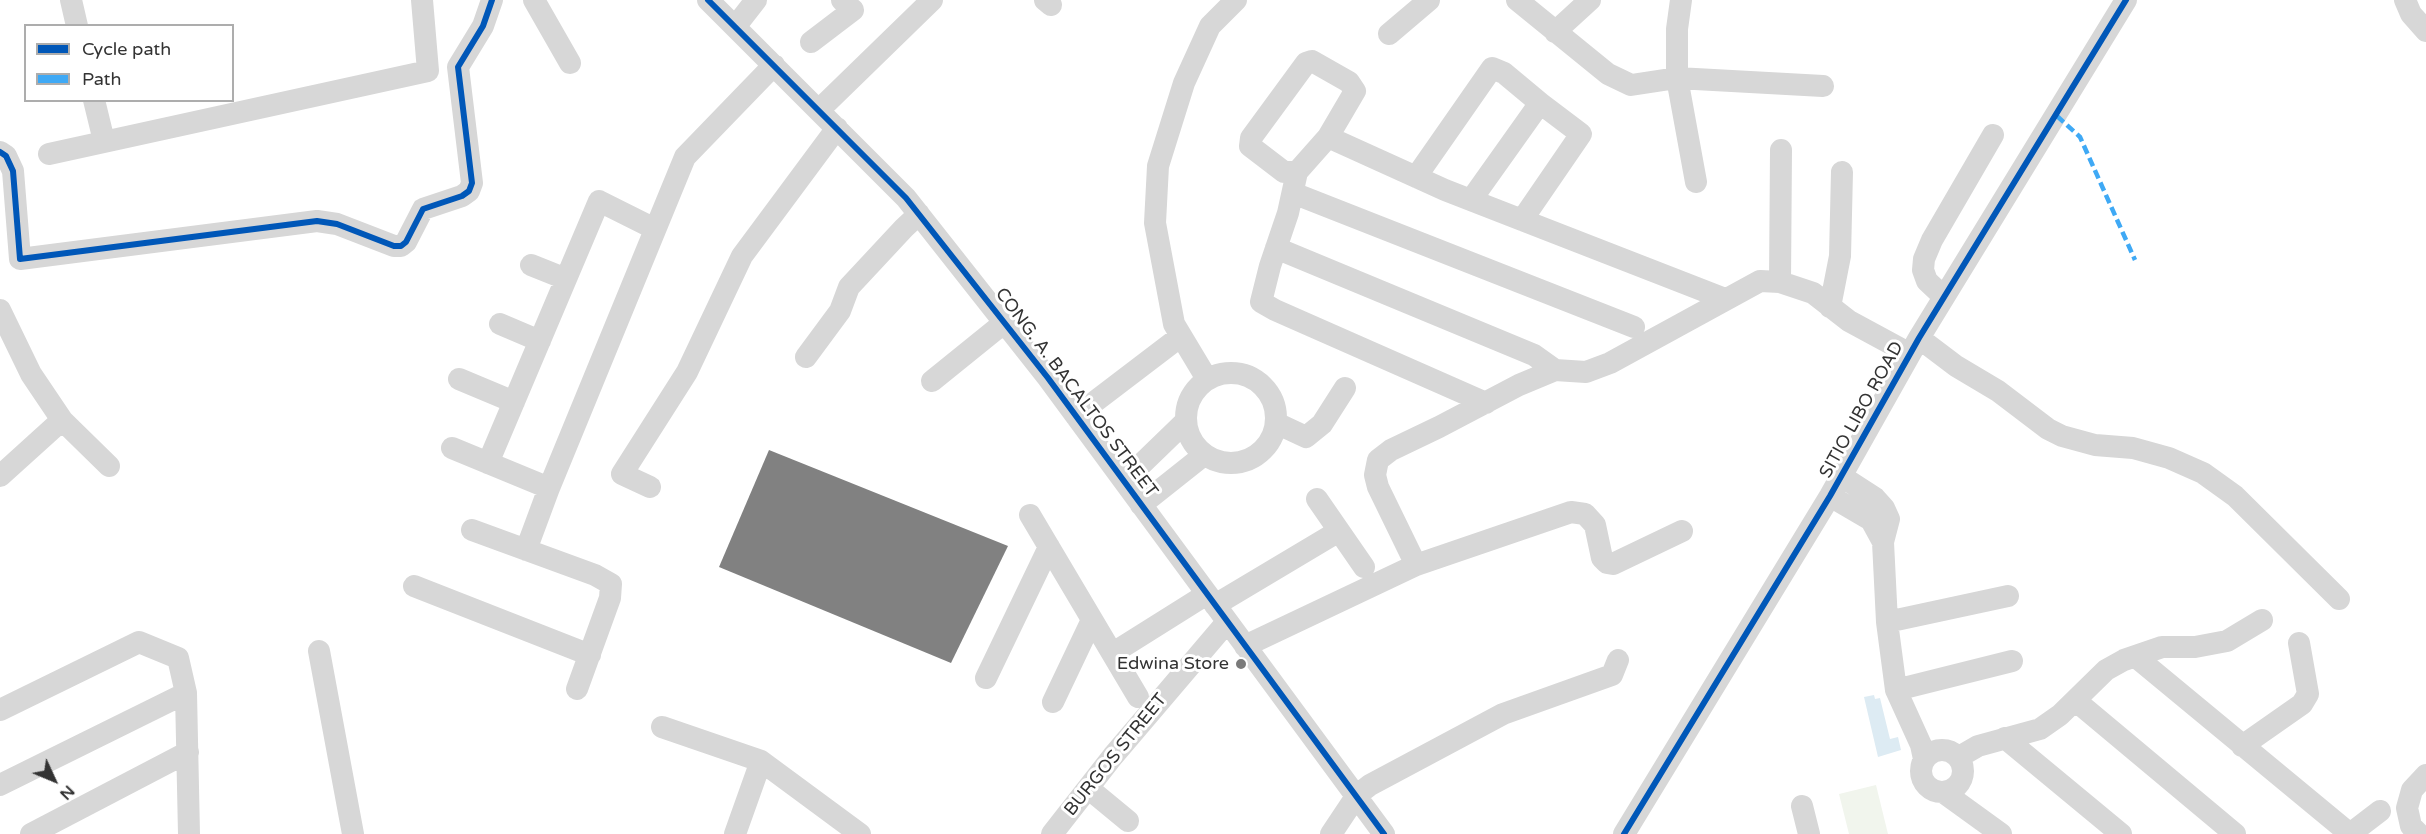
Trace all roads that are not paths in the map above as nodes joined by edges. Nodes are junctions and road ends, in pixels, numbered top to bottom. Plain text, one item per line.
1 (71, 0) edge
2 (422, 0) edge
3 (492, 0) edge
4 (534, 0) edge
5 (756, 0) edge
6 (842, 0) edge
7 (932, 0) edge
8 (1236, 0) edge
9 (1429, 0) edge
10 (1517, 0) edge
11 (1590, 0) edge
12 (1681, 0) edge
13 (2126, 0) edge
14 (2405, 0) edge
15 (725, 10) edge
16 (77, 24) edge
17 (2426, 31) edge
18 (1555, 32) junction
19 (1389, 34) dead end
20 (811, 42) dead end
21 (570, 63) dead end
22 (774, 65) junction
23 (1677, 78) junction
24 (1823, 86) dead end
25 (94, 102) edge
26 (1540, 103) junction
27 (819, 110) junction
28 (837, 128) junction
29 (1993, 135) dead end
30 (1328, 137) junction
31 (104, 141) junction
32 (1780, 150) dead end
33 (0, 152) edge
34 (49, 154) dead end
35 (1842, 172) dead end
36 (1416, 177) junction
37 (1696, 182) dead end
38 (1295, 183) junction
39 (1471, 200) junction
40 (919, 214) junction
41 (1522, 220) junction
42 (655, 228) junction
43 (1276, 248) junction
44 (531, 265) dead end
45 (566, 279) junction
46 (1780, 282) junction
47 (1944, 297) junction
48 (1725, 299) junction
49 (1830, 307) junction
50 (0, 310) edge
51 (1005, 322) junction
52 (500, 324) dead end
53 (1634, 327) dead end
54 (1181, 336) junction
55 (540, 341) junction
56 (1915, 346) junction
57 (806, 357) dead end
58 (1555, 370) junction
59 (459, 379) dead end
60 (1207, 379) junction
61 (932, 381) dead end
62 (1345, 388) dead end
63 (514, 402) junction
64 (1486, 403) junction
65 (1076, 416) junction
66 (62, 420) junction
67 (1185, 422) junction
68 (1276, 423) junction
69 (452, 448) dead end
70 (1204, 455) junction
71 (488, 463) junction
72 (109, 466) dead end
73 (1843, 474) junction
74 (0, 476) edge
75 (1124, 481) junction
76 (650, 487) dead end
77 (549, 489) junction
78 (1830, 496) junction
79 (1317, 499) dead end
80 (1142, 505) junction
81 (1030, 515) dead end
82 (472, 530) dead end
83 (1339, 531) junction
84 (1682, 531) dead end
85 (1883, 542) junction
86 (1049, 547) junction
87 (526, 550) junction
88 (1416, 565) junction
89 (1364, 567) dead end
90 (414, 586) dead end
91 (2008, 596) dead end
92 (2339, 599) dead end
93 (1216, 607) junction
94 (1092, 620) junction
95 (2262, 620) dead end
96 (1887, 622) junction
97 (2299, 643) dead end
98 (1245, 646) junction
99 (319, 651) dead end
100 (1113, 653) junction
101 (590, 655) junction
102 (2136, 657) junction
103 (1618, 660) dead end
104 (2012, 661) dead end
105 (987, 678) dead end
106 (577, 689) dead end
107 (1896, 690) junction
108 (186, 693) junction
109 (1138, 697) dead end
110 (2076, 701) junction
111 (1053, 702) dead end
112 (0, 710) edge
113 (662, 727) dead end
114 (2005, 738) junction
115 (2242, 746) junction
116 (188, 752) junction
117 (1959, 757) junction
118 (1924, 759) junction
119 (761, 761) junction
120 (2426, 775) edge
121 (0, 785) edge
122 (1088, 788) junction
123 (1943, 792) junction
124 (1357, 795) junction
125 (1802, 806) dead end
126 (2380, 811) dead end
127 (1128, 821) dead end
128 (183, 831) edge
129 (1990, 831) edge
130 (31, 834) edge
131 (353, 834) edge
132 (735, 834) edge
133 (860, 834) edge
134 (1052, 834) edge
135 (1332, 834) edge
136 (1384, 834) edge
137 (1624, 834) edge
138 (1809, 834) edge
139 (2121, 834) edge
140 (2235, 834) edge
141 (2350, 834) edge
142 (2419, 834) edge

1 - 16 street
2 - 31 street
3 - 33 street
4 - 21 street
5 - 15 street
6 - 20 street
7 - 27 street
8 - 54 street
9 - 19 street
10 - 18 street
11 - 18 street
12 - 23 street
13 - 47 street, SITIO LIBO ROAD
14 - 17 street
15 - 22 street, CONG. A. BACALTOS STREET
18 - 23 street
22 - 27 street, CONG. A. BACALTOS STREET
22 - 42 street
23 - 24 street
23 - 37 street
25 - 31 street
26 - 36 street
26 - 39 street
26 - 41 street
27 - 28 street, CONG. A. BACALTOS STREET
28 - 40 street, CONG. A. BACALTOS STREET
28 - 76 street
29 - 47 street
30 - 36 street
30 - 38 street
30 - 38 street
31 - 34 street
32 - 46 street
35 - 49 street
36 - 39 street
38 - 43 street
38 - 53 street
39 - 41 street
40 - 51 street, CONG. A. BACALTOS STREET
40 - 57 street
41 - 48 street
42 - 45 street
42 - 77 street
43 - 58 street
43 - 64 street
44 - 45 street
45 - 55 street
46 - 48 street
46 - 49 street
47 - 56 street, SITIO LIBO ROAD
48 - 58 street
49 - 56 street
50 - 66 street
51 - 61 street
51 - 65 street, CONG. A. BACALTOS STREET
52 - 55 street
54 - 60 street
54 - 65 street
55 - 63 street
56 - 73 street, SITIO LIBO ROAD
56 - 92 street
58 - 64 street
59 - 63 street
60 - 67 street
60 - 68 street
62 - 68 street
63 - 71 street
64 - 88 street
65 - 75 street, CONG. A. BACALTOS STREET
66 - 72 street
66 - 74 street
67 - 70 street
67 - 75 street
68 - 70 street
69 - 71 street
70 - 80 street
71 - 77 street
73 - 78 street, SITIO LIBO ROAD
73 - 85 street
75 - 80 street, CONG. A. BACALTOS STREET
77 - 87 street
78 - 85 street
78 - 137 street, SITIO LIBO ROAD
79 - 83 street
80 - 93 street, CONG. A. BACALTOS STREET
81 - 86 street
82 - 87 street
83 - 89 street
83 - 93 street
84 - 88 street
85 - 96 street
86 - 94 street
86 - 105 street
87 - 101 street
88 - 98 street
90 - 101 street
91 - 96 street
93 - 98 street, CONG. A. BACALTOS STREET
93 - 100 street
93 - 122 street, BURGOS STREET
94 - 100 street
94 - 111 street
95 - 102 street
96 - 107 street
97 - 115 street
98 - 124 street, CONG. A. BACALTOS STREET
99 - 131 street
100 - 109 street
101 - 106 street
102 - 110 street
102 - 115 street
103 - 124 street
104 - 107 street
107 - 118 street
108 - 112 street
108 - 116 street
108 - 121 street
110 - 114 street
110 - 140 street
113 - 119 street
114 - 117 street
114 - 139 street
115 - 141 street
116 - 128 street
116 - 130 street
117 - 118 street
117 - 123 street
118 - 123 street
119 - 132 street
119 - 133 street
120 - 142 street
122 - 127 street
122 - 134 street, BURGOS STREET
123 - 129 street
124 - 135 street
124 - 136 street, CONG. A. BACALTOS STREET
125 - 138 street
126 - 141 street

